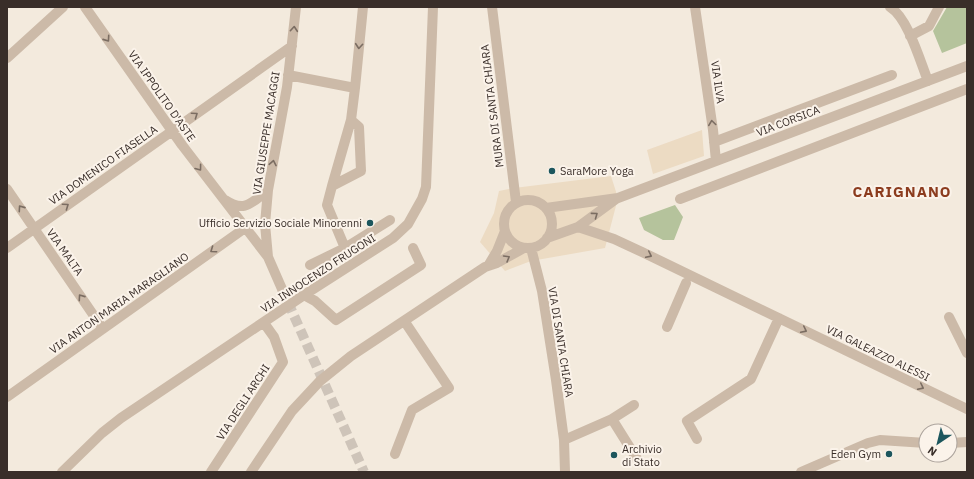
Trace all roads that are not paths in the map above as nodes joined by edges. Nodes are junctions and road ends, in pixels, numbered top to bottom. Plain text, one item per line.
1 (63, 7) edge
2 (85, 7) edge
3 (363, 7) edge
4 (433, 7) edge
5 (492, 7) edge
6 (695, 7) edge
7 (940, 7) edge
8 (896, 8) edge
9 (294, 9) edge
10 (910, 36) junction
11 (292, 46) junction
12 (7, 58) edge
13 (967, 66) edge
14 (288, 75) junction
15 (892, 75) dead end
16 (928, 81) junction
17 (355, 88) junction
18 (967, 89) edge
19 (351, 120) junction
20 (172, 131) junction
21 (714, 142) junction
22 (716, 161) junction
23 (332, 186) junction
24 (7, 189) edge
25 (268, 190) junction
26 (221, 198) junction
27 (618, 198) junction
28 (680, 199) dead end
29 (516, 202) junction
30 (546, 208) junction
31 (390, 220) dead end
32 (578, 227) junction
33 (34, 228) junction
34 (245, 228) junction
35 (505, 231) junction
36 (548, 238) junction
37 (7, 248) edge
38 (345, 248) junction
39 (413, 248) dead end
40 (528, 248) junction
41 (268, 257) junction
42 (310, 265) dead end
43 (488, 266) junction
44 (686, 283) dead end
45 (282, 289) tunnel mouth
46 (304, 295) junction
47 (949, 317) dead end
48 (779, 318) junction
49 (264, 322) junction
50 (405, 322) junction
51 (667, 327) dead end
52 (103, 329) junction
53 (967, 353) edge
54 (7, 397) edge
55 (634, 405) dead end
56 (967, 409) edge
57 (612, 419) junction
58 (697, 439) dead end
59 (564, 440) junction
60 (918, 442) edge
61 (395, 454) dead end
62 (637, 459) dead end
63 (62, 472) edge
64 (211, 472) edge
65 (252, 472) edge
66 (565, 472) edge
67 (801, 472) edge

1 - 12 street
2 -> 20 street, VIA IPPOLITO D'ASTE
3 -> 17 street
4 - 46 street, VIA INNOCENZO FRUGONI
5 - 29 street, MURA DI SANTA CHIARA
21 -> 6 street, VIA ILVA
7 - 10 street
8 - 10 street
11 -> 9 street, VIA GIUSEPPE MACAGGI
10 - 16 street
11 - 14 street, VIA GIUSEPPE MACAGGI
20 -> 11 street, VIA DOMENICO FIASELLA
13 - 16 street, VIA CORSICA
14 - 17 street
25 -> 14 street, VIA GIUSEPPE MACAGGI
15 - 21 street, VIA CORSICA
16 - 22 street, VIA CORSICA
17 - 19 street
18 - 28 street
19 - 23 street
19 - 23 street
20 -> 26 street, VIA IPPOLITO D'ASTE
33 -> 20 street, VIA DOMENICO FIASELLA
21 - 22 street, VIA ILVA
22 - 27 street, VIA CORSICA
23 - 38 street
33 -> 24 street, VIA MALTA
25 - 26 street, VIA IPPOLITO D'ASTE
25 - 41 street, VIA GIUSEPPE MACAGGI
26 - 34 street, VIA IPPOLITO D'ASTE
27 - 30 street
32 -> 27 street
29 - 30 street
29 - 35 street
30 - 36 street
31 - 38 street
32 - 36 street
32 -> 48 street, VIA GALEAZZO ALESSI
33 - 37 street, VIA DOMENICO FIASELLA
52 -> 33 street, VIA MALTA
34 - 41 street, VIA IPPOLITO D'ASTE
34 -> 52 street, VIA ANTON MARIA MARAGLIANO
35 - 40 street
35 - 43 street
36 - 40 street
38 - 42 street
39 - 46 street
43 -> 40 street
40 - 59 street, VIA DI SANTA CHIARA
41 - 45 street, VIA IPPOLITO D'ASTE
43 - 50 street
44 - 51 street
46 - 49 street, VIA INNOCENZO FRUGONI
47 - 53 street
48 -> 56 street, VIA GALEAZZO ALESSI
48 - 58 street
49 - 63 street, VIA INNOCENZO FRUGONI
49 - 64 street, VIA DEGLI ARCHI
50 - 61 street
50 - 65 street
52 - 54 street, VIA ANTON MARIA MARAGLIANO
55 - 57 street
57 - 59 street
57 - 62 street
59 - 66 street, VIA DI SANTA CHIARA
60 - 67 street

